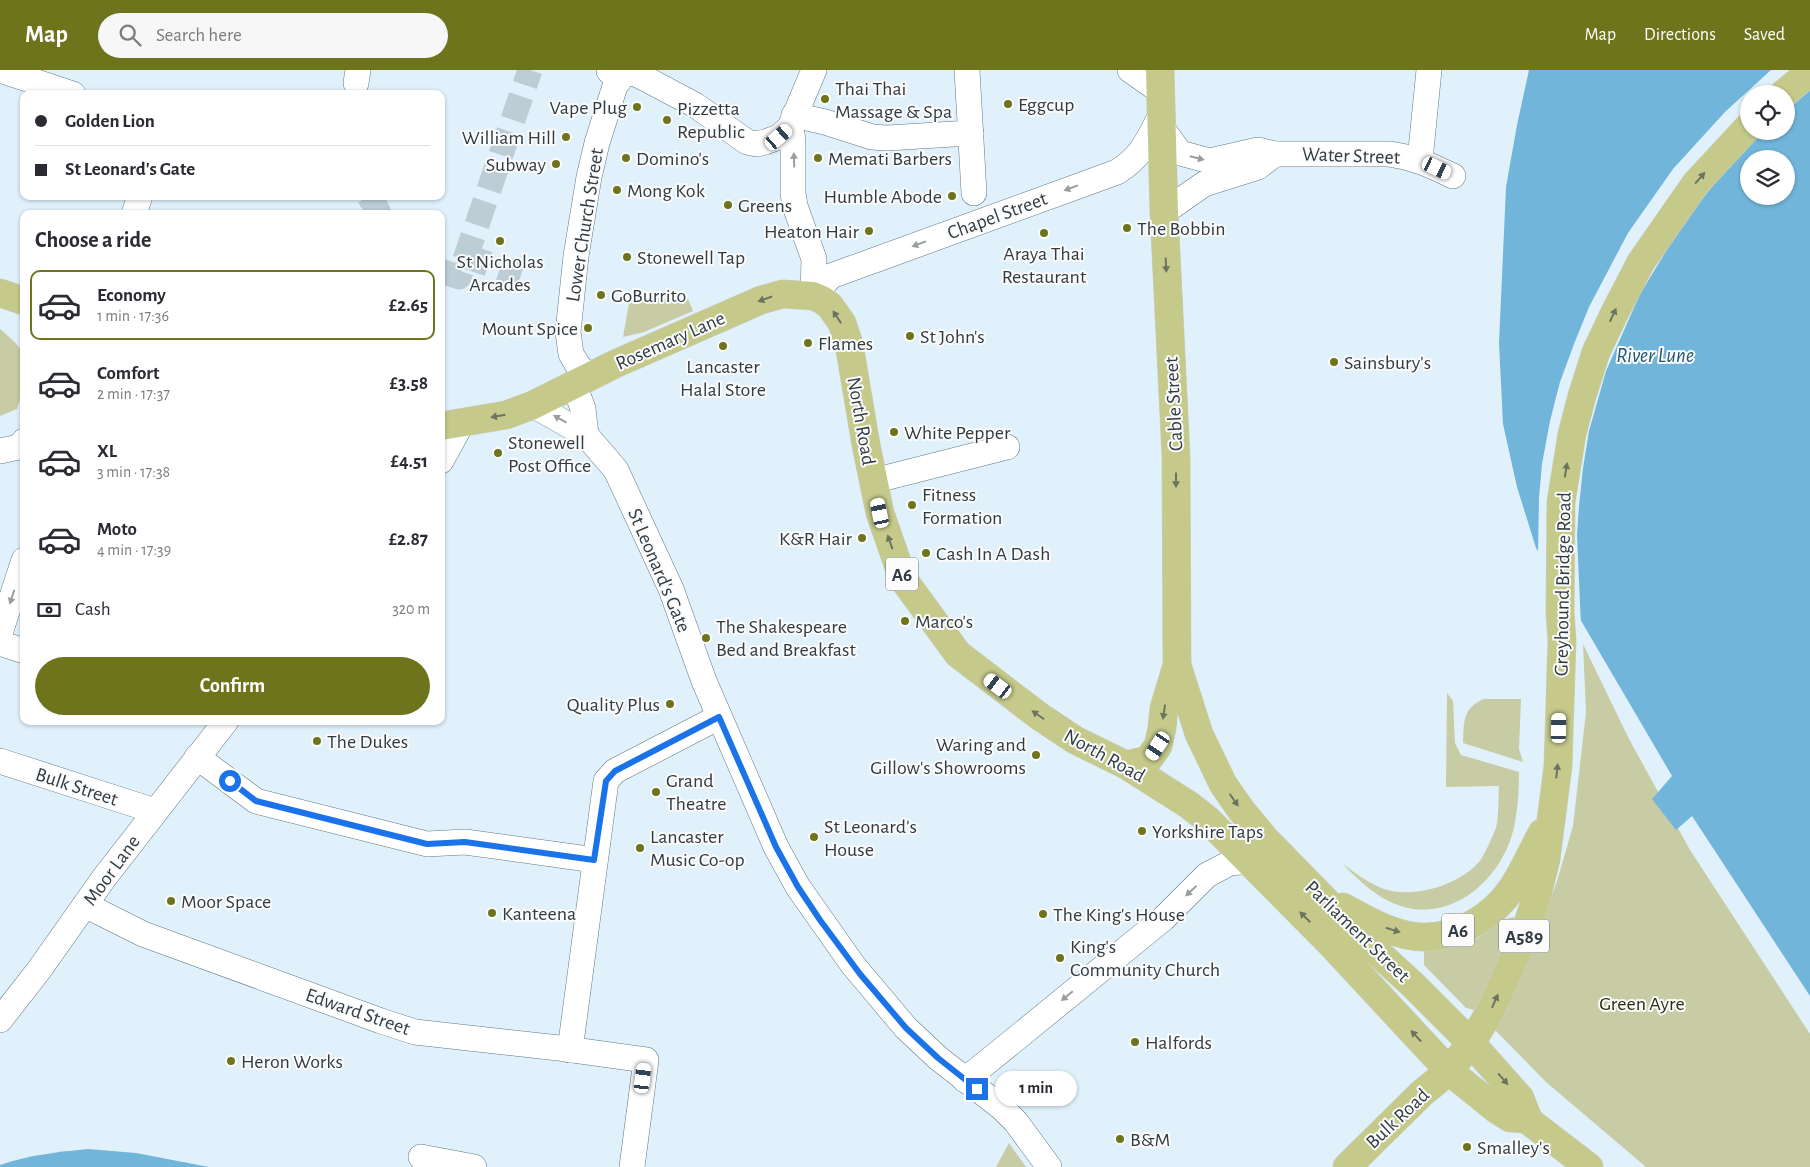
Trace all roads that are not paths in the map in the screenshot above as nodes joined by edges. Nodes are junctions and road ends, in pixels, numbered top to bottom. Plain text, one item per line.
1 (0, 70) edge
2 (814, 70) edge
3 (967, 70) edge
4 (1130, 70) edge
5 (1429, 70) edge
6 (619, 71) edge
7 (1810, 72) edge
8 (1794, 85) edge
9 (61, 90) edge
10 (1161, 101) edge
11 (792, 121) junction
12 (971, 133) junction
13 (1740, 136) edge
14 (1275, 154) junction
15 (1420, 160) junction
16 (1453, 176) dead end
17 (974, 193) dead end
18 (1164, 212) junction
19 (813, 296) junction
20 (581, 380) junction
21 (533, 405) junction
22 (451, 424) edge
23 (586, 435) junction
24 (445, 446) edge
25 (1007, 448) dead end
26 (873, 481) junction
27 (20, 572) edge
28 (0, 633) edge
29 (0, 643) edge
30 (20, 650) edge
31 (1176, 665) junction
32 (719, 717) junction
33 (222, 725) edge
34 (1199, 734) joint
35 (197, 757) junction
36 (0, 761) edge
37 (1126, 765) junction
38 (1164, 789) joint
39 (155, 811) junction
40 (1550, 819) junction
41 (594, 860) junction
42 (1250, 861) junction
43 (1319, 893) junction
44 (85, 905) junction
45 (0, 1020) edge
46 (1471, 1043) junction
47 (570, 1050) junction
48 (1449, 1071) junction
49 (965, 1080) junction
50 (1528, 1119) junction
51 (421, 1158) dead end
52 (474, 1167) edge
53 (632, 1167) edge
54 (1049, 1167) edge
55 (1347, 1167) edge
56 (1589, 1167) edge

1 - 9 street
2 - 11 street
3 - 12 street
4 - 10 street, Water Street
5 - 15 street
6 - 11 street
6 - 20 street, Lower Church Street
7 - 8 main road
10 -> 14 street, Water Street
10 - 18 main road, Cable Street / A6
10 -> 19 street, Chapel Street
11 - 12 street
19 -> 11 street
12 - 17 street
40 -> 13 main road, Greyhound Bridge Road / A589
14 - 15 street, Water Street
14 - 18 street, Water Street
15 - 16 street, Water Street
18 -> 31 main road, Cable Street / A6
19 -> 20 main road, Rosemary Lane
26 -> 19 main road, North Road / A6
20 - 21 main road, Rosemary Lane
20 - 23 street
21 -> 22 main road, Rosemary Lane
23 -> 21 street, St Leonard's Gate
22 - 24 street
23 - 32 street, St Leonard's Gate
25 - 26 street
37 -> 26 main road, North Road / A6
27 -> 28 street
29 - 30 street
31 - 34 main road, Cable Street / A6
31 -> 37 main road, A6
32 - 41 street
32 - 49 street, St Leonard's Gate
33 - 35 street, Moor Lane
34 -> 43 main road, Parliament Street / A6
35 - 39 street, Moor Lane
35 - 41 street
36 - 39 street, Bulk Street
37 - 38 main road, North Road / A6
38 - 42 main road, Parliament Street / A6
39 - 44 street, Moor Lane
43 -> 40 main road, A6
46 -> 40 main road, Greyhound Bridge Road / A589
41 - 47 street
48 -> 42 main road, Parliament Street / A6
42 -> 49 street
43 - 46 main road, Parliament Street / A6
44 - 45 street, Moor Lane
44 - 47 street, Edward Street
46 - 48 main road, Greyhound Bridge Road / A589
46 -> 50 main road, Parliament Street / A6
47 - 53 street, Edward Street
48 - 50 main road, Parliament Street / A6
48 - 55 main road, Bulk Road / A589
49 - 54 street, St Leonard's Gate
50 - 56 main road, Parliament Street / A6
51 - 52 street

